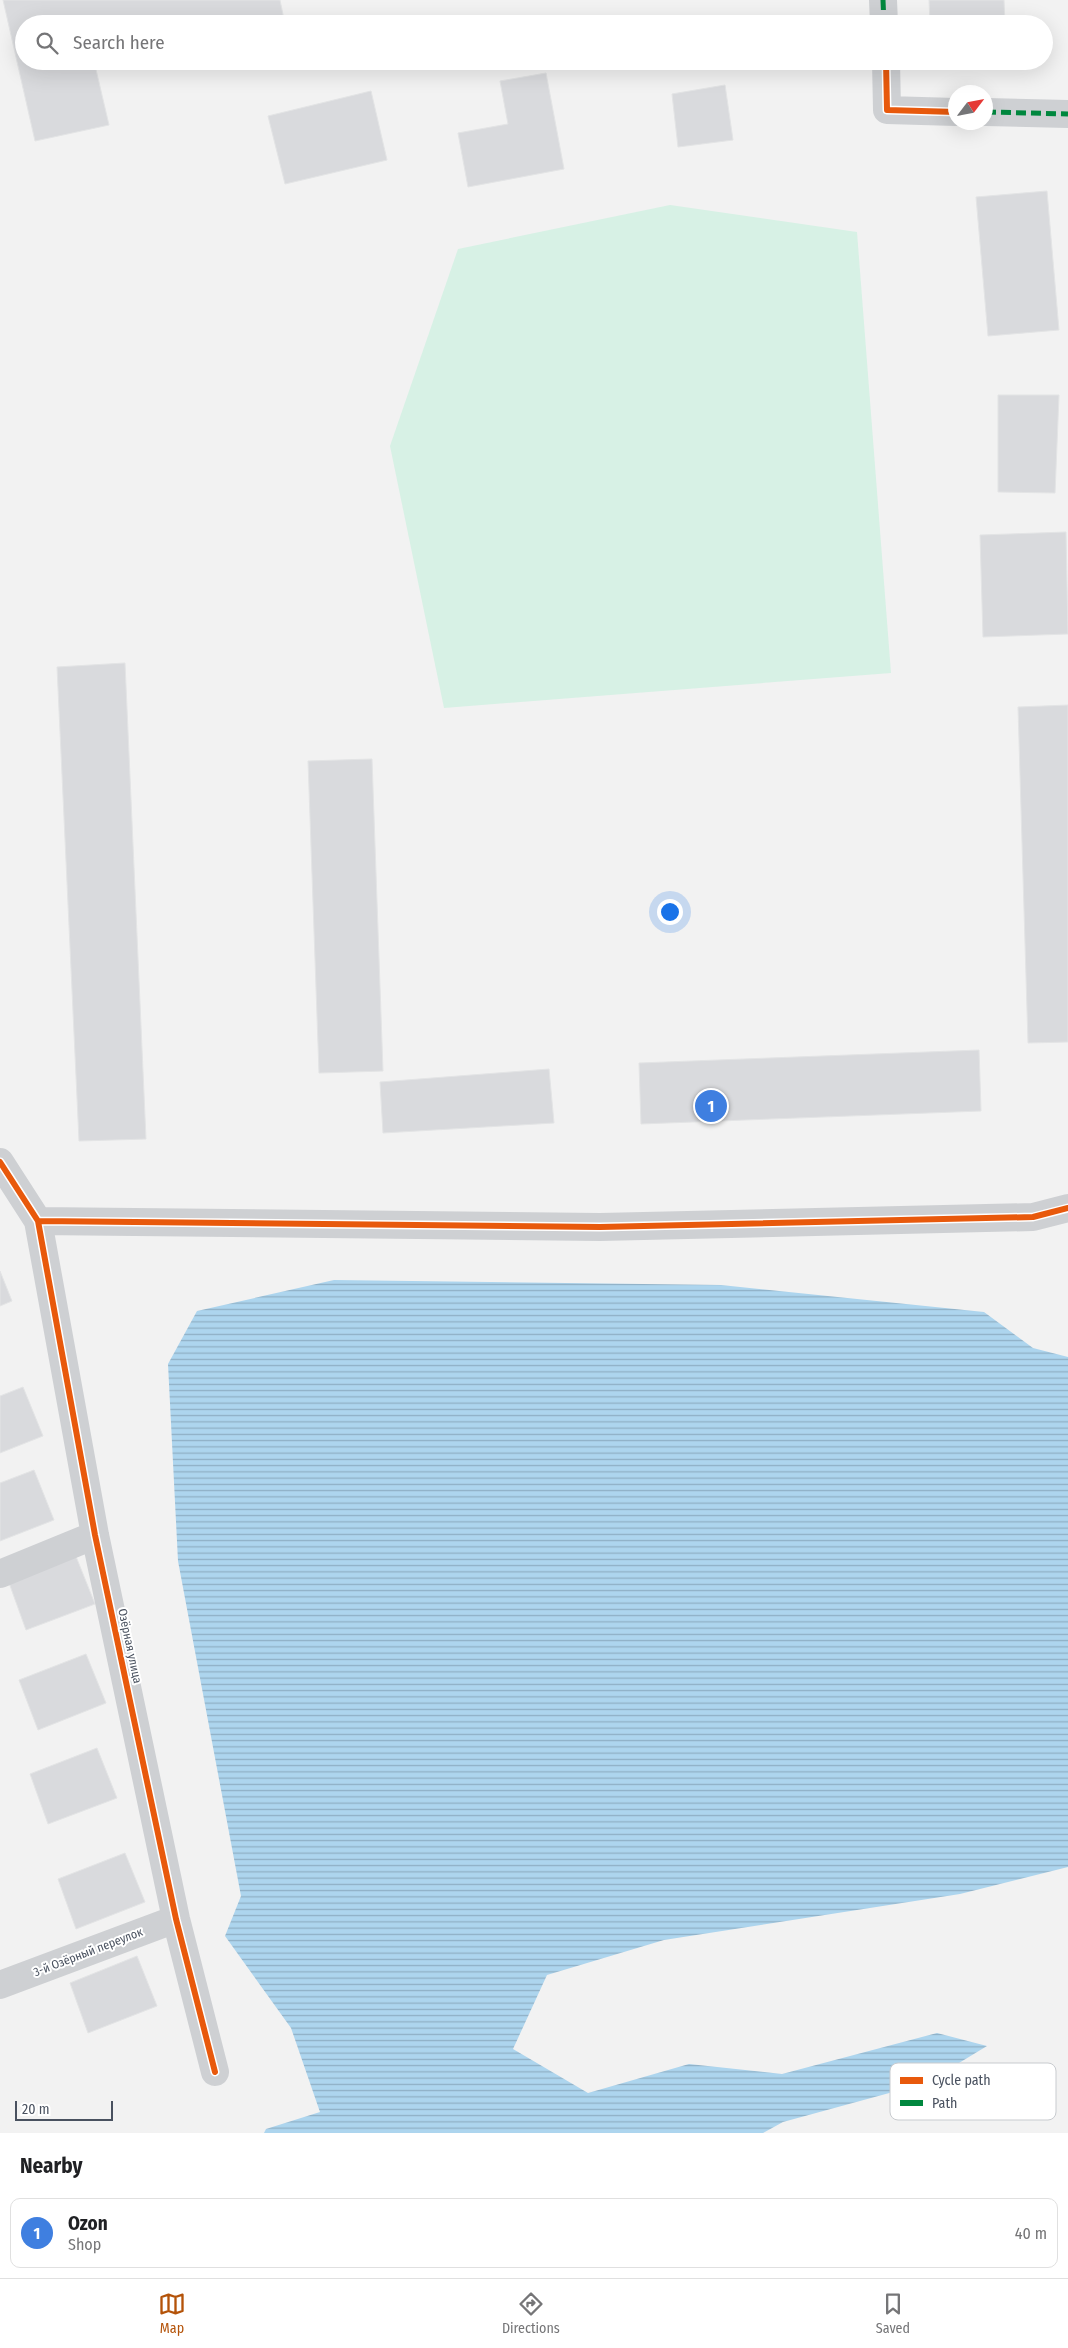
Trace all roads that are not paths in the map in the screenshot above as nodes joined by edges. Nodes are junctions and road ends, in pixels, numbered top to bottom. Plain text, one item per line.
1 (883, 0) edge
2 (884, 15) edge
3 (886, 70) edge
4 (948, 112) edge
5 (993, 112) edge
6 (1068, 114) edge
7 (0, 1162) edge
8 (1068, 1208) edge
9 (38, 1221) junction
10 (95, 1535) junction
11 (0, 1574) edge
12 (176, 1919) junction
13 (0, 1986) edge
14 (215, 2072) dead end

1 - 2 street
3 - 4 street
5 - 6 street
7 - 9 street
8 - 9 street
9 - 10 street, Озёрная улица
10 - 11 street
10 - 12 street, Озёрная улица
12 - 13 street, 3-й Озёрный переулок
12 - 14 street, Озёрная улица

